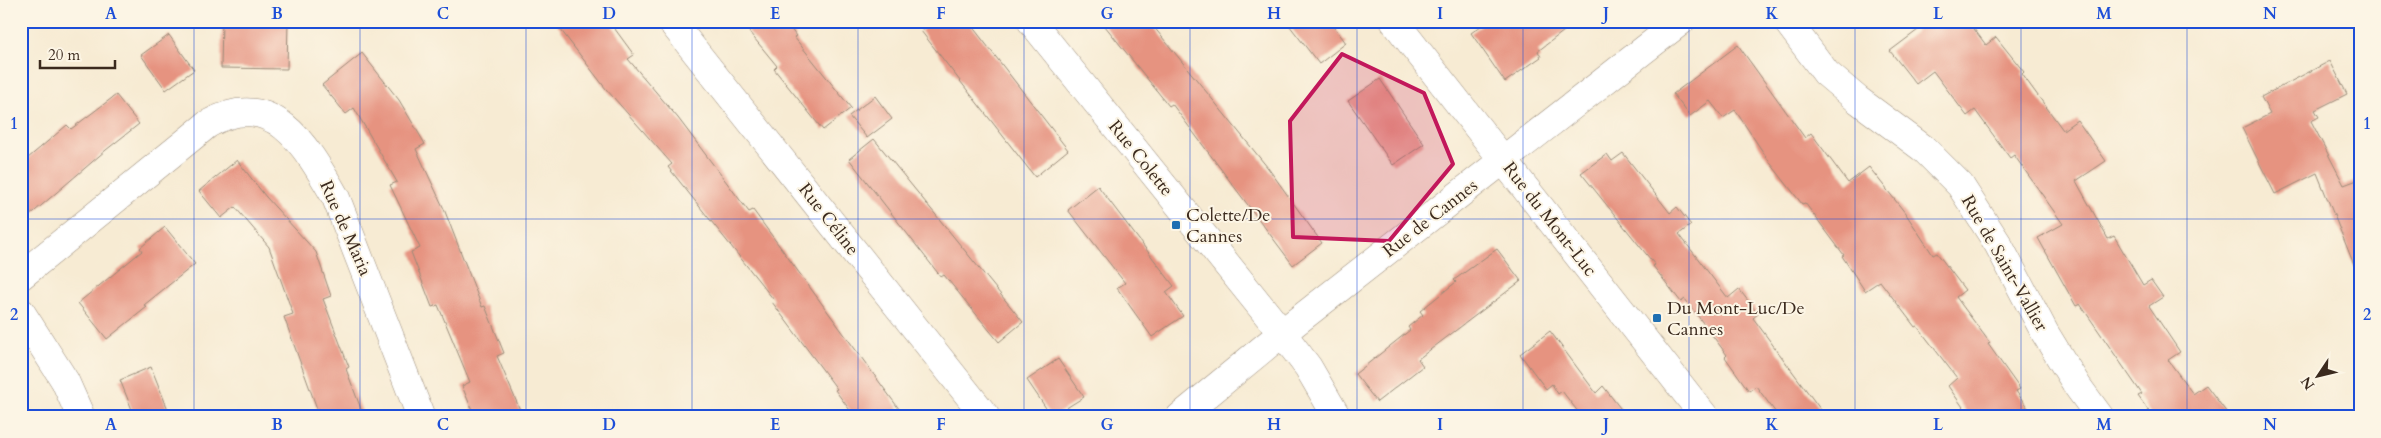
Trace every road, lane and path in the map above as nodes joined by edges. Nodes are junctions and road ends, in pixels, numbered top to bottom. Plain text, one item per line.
1 (672, 21) edge
2 (1031, 21) edge
3 (1394, 21) edge
4 (1681, 21) edge
5 (1787, 21) edge
6 (1504, 161) junction
7 (21, 276) edge
8 (21, 312) edge
9 (1282, 333) junction
10 (81, 417) edge
11 (421, 417) edge
12 (986, 417) edge
13 (1180, 417) edge
14 (1337, 417) edge
15 (1705, 417) edge
16 (2100, 417) edge

1 - 12 street, Rue Céline
2 - 9 street, Rue Colette
3 - 6 street, Rue du Mont-Luc
4 - 6 street, Rue de Cannes
5 - 16 street, Rue de Saint-Vallier
6 - 9 street, Rue de Cannes
6 - 15 street, Rue du Mont-Luc
7 - 11 street, Rue de Maria
8 - 10 street
9 - 13 street, Rue de Cannes
9 - 14 street, Rue Colette

